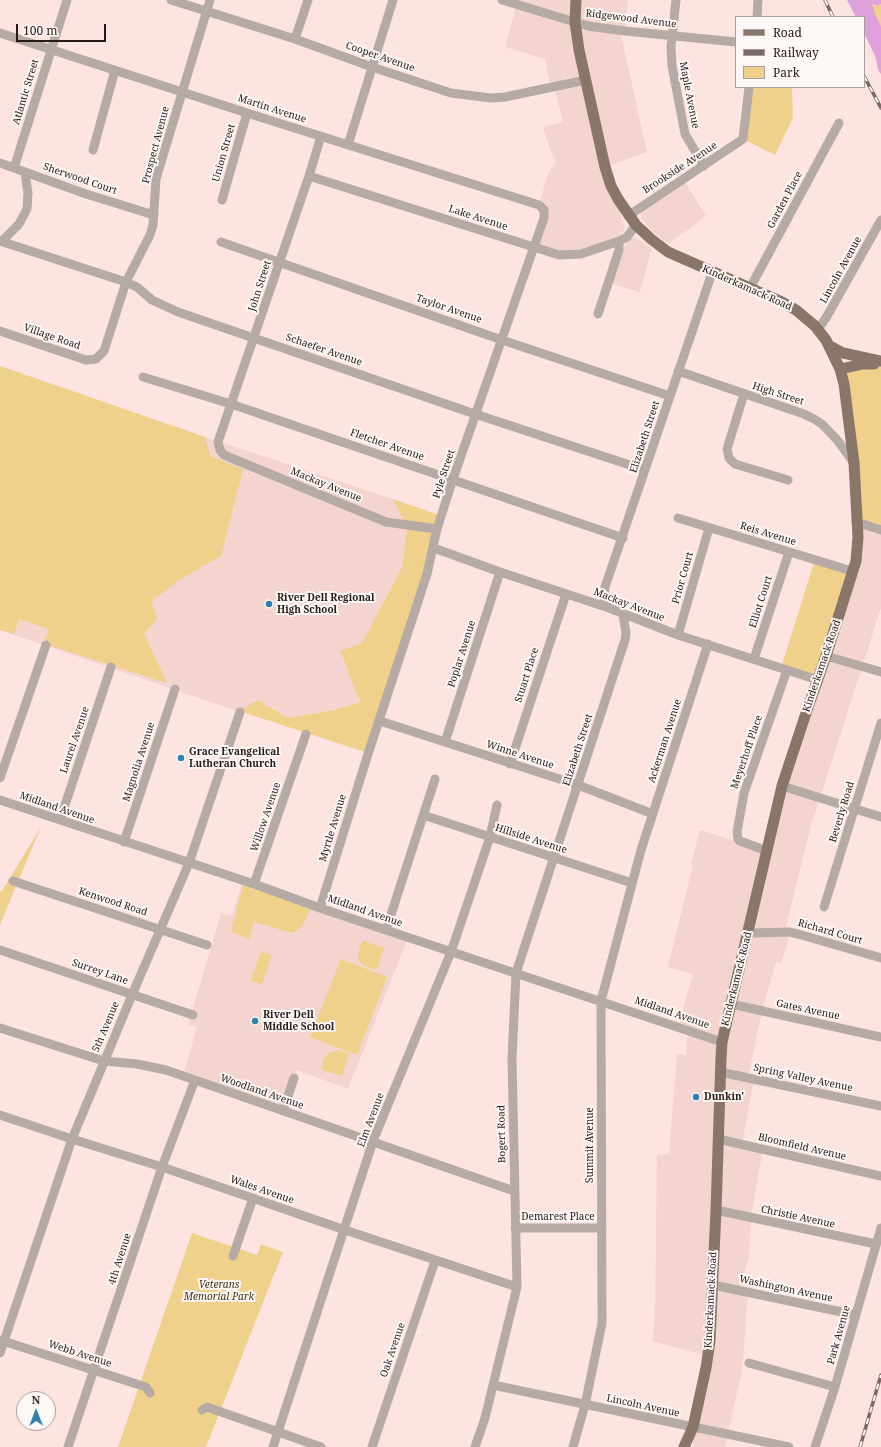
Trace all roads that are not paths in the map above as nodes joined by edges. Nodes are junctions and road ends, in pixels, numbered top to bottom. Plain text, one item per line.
1 (67, 0) edge
2 (171, 0) edge
3 (210, 0) edge
4 (308, 0) edge
5 (393, 0) edge
6 (502, 0) edge
7 (576, 0) edge
8 (676, 0) edge
9 (758, 0) edge
10 (207, 10) junction
11 (757, 16) edge
12 (575, 22) junction
13 (0, 33) edge
14 (672, 35) junction
15 (295, 39) junction
16 (735, 42) edge
17 (51, 50) junction
18 (372, 66) junction
19 (115, 70) junction
20 (586, 80) junction
21 (749, 88) edge
22 (182, 92) junction
23 (247, 113) junction
24 (839, 123) dead end
25 (321, 136) junction
26 (348, 145) junction
27 (93, 150) dead end
28 (0, 163) edge
29 (704, 166) junction
30 (14, 168) junction
31 (25, 172) junction
32 (309, 176) junction
33 (222, 200) dead end
34 (539, 205) joint
35 (154, 216) junction
36 (628, 216) junction
37 (881, 220) edge
38 (636, 225) junction
39 (1, 241) edge
40 (619, 241) junction
41 (221, 242) dead end
42 (533, 247) junction
43 (279, 262) junction
44 (712, 273) junction
45 (126, 282) junction
46 (750, 288) junction
47 (598, 314) dead end
48 (818, 329) junction
49 (0, 331) edge
50 (254, 337) junction
51 (502, 340) junction
52 (830, 346) junction
53 (96, 359) joint
54 (881, 362) edge
55 (840, 370) junction
56 (678, 372) junction
57 (143, 377) dead end
58 (744, 394) junction
59 (670, 396) junction
60 (231, 404) junction
61 (475, 414) junction
62 (218, 442) joint
63 (854, 463) junction
64 (645, 470) junction
65 (453, 479) junction
66 (788, 480) dead end
67 (678, 518) dead end
68 (856, 522) junction
69 (709, 528) junction
70 (437, 529) junction
71 (881, 530) edge
72 (622, 538) junction
73 (434, 548) junction
74 (789, 552) junction
75 (852, 571) junction
76 (500, 572) junction
77 (566, 594) junction
78 (609, 608) junction
79 (623, 614) junction
80 (678, 635) junction
81 (708, 644) junction
82 (46, 645) dead end
83 (826, 656) junction
84 (754, 659) junction
85 (111, 667) dead end
86 (787, 670) junction
87 (881, 672) edge
88 (818, 680) junction
89 (175, 689) dead end
90 (240, 712) dead end
91 (380, 721) junction
92 (881, 723) edge
93 (306, 734) dead end
94 (445, 742) junction
95 (368, 754) joint
96 (510, 764) junction
97 (0, 778) edge
98 (435, 779) dead end
99 (578, 786) junction
100 (782, 786) junction
101 (0, 800) edge
102 (497, 805) dead end
103 (855, 809) junction
104 (423, 814) junction
105 (652, 814) junction
106 (881, 817) edge
107 (60, 820) junction
108 (566, 824) joint
109 (490, 837) junction
110 (124, 842) junction
111 (642, 845) joint
112 (767, 851) junction
113 (554, 858) junction
114 (189, 863) junction
115 (13, 881) dead end
116 (632, 883) junction
117 (254, 884) junction
118 (824, 907) dead end
119 (320, 908) junction
120 (160, 929) junction
121 (386, 930) junction
122 (748, 933) junction
123 (207, 944) dead end
124 (0, 950) edge
125 (451, 952) junction
126 (881, 958) edge
127 (516, 973) junction
128 (132, 995) junction
129 (601, 1001) junction
130 (731, 1004) junction
131 (193, 1015) dead end
132 (0, 1028) edge
133 (881, 1037) edge
134 (722, 1042) junction
135 (104, 1061) junction
136 (720, 1072) junction
137 (294, 1078) dead end
138 (195, 1080) junction
139 (881, 1106) edge
140 (283, 1111) junction
141 (0, 1115) edge
142 (72, 1139) junction
143 (718, 1139) junction
144 (374, 1141) junction
145 (162, 1167) junction
146 (881, 1176) edge
147 (514, 1191) junction
148 (253, 1198) junction
149 (716, 1210) junction
150 (515, 1228) junction
151 (602, 1228) junction
152 (881, 1228) edge
153 (345, 1230) junction
154 (876, 1244) junction
155 (233, 1256) dead end
156 (435, 1261) junction
157 (713, 1285) junction
158 (517, 1287) junction
159 (856, 1315) junction
160 (2, 1340) edge
161 (0, 1353) edge
162 (749, 1363) dead end
163 (94, 1371) junction
164 (493, 1385) junction
165 (835, 1387) junction
166 (150, 1393) dead end
167 (586, 1405) junction
168 (202, 1410) dead end
169 (693, 1427) junction
170 (278, 1432) junction
171 (68, 1447) edge
172 (273, 1447) edge
173 (321, 1447) edge
174 (372, 1447) edge
175 (475, 1447) edge
176 (573, 1447) edge
177 (684, 1447) edge
178 (693, 1447) edge
179 (789, 1447) edge
180 (815, 1447) edge

1 - 17 street, Atlantic Street
2 - 10 street, Cooper Avenue
3 - 10 street, Prospect Avenue
4 - 15 street
5 - 18 street
6 - 12 street, Ridgewood Avenue
7 - 12 main road, Kinderkamack Road
8 - 14 street, Maple Avenue
9 - 11 street
10 - 15 street, Cooper Avenue
10 - 22 street, Prospect Avenue
12 - 14 street, Ridgewood Avenue
12 - 20 main road, Kinderkamack Road
13 - 17 street, Martin Avenue
14 - 16 street, Ridgewood Avenue
14 - 29 street, Maple Avenue
15 - 18 street, Cooper Avenue
17 - 19 street, Martin Avenue
17 - 30 street, Atlantic Street
18 - 20 street, Cooper Avenue
18 - 26 street
19 - 22 street, Martin Avenue
19 - 27 street
20 - 36 main road, Kinderkamack Road
21 - 29 street, Brookside Avenue
22 - 23 street, Martin Avenue
22 - 35 street, Prospect Avenue
23 - 25 street, Martin Avenue
23 - 33 street, Union Street
24 - 46 street, Garden Place
25 - 26 street, Martin Avenue
25 - 32 street, John Street
26 - 34 street, Martin Avenue
28 - 30 street, Sherwood Court
29 - 36 street, Brookside Avenue
30 - 31 street, Sherwood Court
31 - 35 street, Sherwood Court
31 - 39 street
32 - 42 street, Lake Avenue
32 - 43 street, John Street
34 - 42 street, Pyle Street
35 - 45 street, Prospect Avenue
36 - 38 main road, Kinderkamack Road
37 - 48 street, Lincoln Avenue
38 - 40 street, Lake Avenue
38 - 44 main road, Kinderkamack Road
39 - 45 street, Schaefer Avenue
40 - 42 street, Lake Avenue
40 - 47 street
41 - 43 street, Taylor Avenue
42 - 51 street, Pyle Street
43 - 50 street, John Street
43 - 51 street, Taylor Avenue
44 - 46 main road, Kinderkamack Road
44 - 56 street, Elizabeth Street
45 - 50 street, Schaefer Avenue
45 - 53 street, Prospect Avenue
46 - 48 main road, Kinderkamack Road
48 - 52 main road, Kinderkamack Road
49 - 53 street, Village Road
50 - 60 street, John Street
50 - 61 street, Schaefer Avenue
51 - 59 street, Taylor Avenue
51 - 61 street, Pyle Street
52 - 54 main road
52 - 55 main road, Kinderkamack Road
54 - 55 main road
55 - 63 main road, Kinderkamack Road
56 - 58 street, High Street
56 - 59 street, Elizabeth Street
57 - 60 street, Fletcher Avenue
58 - 63 street, High Street
58 - 66 street
59 - 64 street, Elizabeth Street
60 - 62 street, John Street
60 - 65 street, Fletcher Avenue
61 - 64 street, Schaefer Avenue
61 - 65 street, Pyle Street
62 - 70 street, Mackay Avenue
63 - 68 main road, Kinderkamack Road
64 - 72 street, Elizabeth Street
65 - 70 street, Pyle Street
65 - 72 street, Fletcher Avenue
67 - 69 street, Reis Avenue
68 - 71 street
68 - 75 main road, Kinderkamack Road
69 - 74 street, Reis Avenue
69 - 80 street, Prior Court
70 - 73 street, Pyle Street
72 - 78 street, Elizabeth Street
73 - 76 street, Mackay Avenue
73 - 91 street, Pyle Street
74 - 75 street, Reis Avenue
74 - 84 street, Elliot Court
75 - 83 main road, Kinderkamack Road
76 - 77 street, Mackay Avenue
76 - 94 street, Poplar Avenue
77 - 78 street, Mackay Avenue
77 - 96 street, Stuart Place
78 - 79 street, Mackay Avenue
79 - 80 street, Mackay Avenue
79 - 99 street, Elizabeth Street
80 - 81 street, Mackay Avenue
81 - 84 street, Mackay Avenue
81 - 105 street, Ackerman Avenue
82 - 97 street
83 - 87 street
83 - 88 main road, Kinderkamack Road
84 - 86 street, Mackay Avenue
85 - 107 street, Laurel Avenue
86 - 88 street, Mackay Avenue
86 - 112 street, Meyerhoff Place
88 - 100 main road, Kinderkamack Road
89 - 110 street, Magnolia Avenue
90 - 114 street, 5th Avenue
91 - 94 street, Winne Avenue
91 - 95 street, Pyle Street
92 - 103 street, Beverly Road
93 - 117 street, Willow Avenue
94 - 96 street, Winne Avenue
95 - 119 street, Myrtle Avenue
96 - 99 street, Winne Avenue
98 - 104 street
99 - 105 street, Winne Avenue
99 - 108 street, Elizabeth Street
100 - 103 street
100 - 112 main road, Kinderkamack Road
101 - 107 street, Midland Avenue
102 - 109 street, Elm Avenue
103 - 106 street
103 - 118 street, Beverly Road
104 - 109 street, Hillside Avenue
104 - 121 street
105 - 111 street, Ackerman Avenue
107 - 110 street, Midland Avenue
108 - 113 street, Bogert Road
109 - 113 street, Hillside Avenue
109 - 125 street, Elm Avenue
110 - 114 street, Midland Avenue
111 - 116 street, Summit Avenue
112 - 122 main road, Kinderkamack Road
113 - 116 street, Hillside Avenue
113 - 127 street, Bogert Road
114 - 117 street, Midland Avenue
114 - 120 street, 5th Avenue
115 - 120 street, Kenwood Road
116 - 129 street, Summit Avenue
117 - 119 street, Midland Avenue
119 - 121 street, Midland Avenue
120 - 123 street, Kenwood Road
120 - 128 street, 5th Avenue
121 - 125 street, Midland Avenue
122 - 126 street, Richard Court
122 - 130 main road, Kinderkamack Road
124 - 128 street, Surrey Lane
125 - 127 street, Midland Avenue
125 - 144 street, Elm Avenue
127 - 129 street, Midland Avenue
127 - 147 street, Bogert Road
128 - 131 street, Surrey Lane
128 - 135 street, 5th Avenue
129 - 134 street, Midland Avenue
129 - 151 street, Summit Avenue
130 - 133 street, Gates Avenue
130 - 134 main road, Kinderkamack Road
132 - 135 street, Woodland Avenue
134 - 136 main road, Kinderkamack Road
135 - 138 street, Woodland Avenue
135 - 142 street, 5th Avenue
136 - 139 street, Spring Valley Avenue
136 - 143 main road, Kinderkamack Road
137 - 140 street
138 - 140 street, Woodland Avenue
138 - 145 street, 4th Avenue
140 - 144 street, Woodland Avenue
141 - 142 street, Wales Avenue
142 - 145 street, Wales Avenue
142 - 160 street, 5th Avenue
143 - 146 street, Bloomfield Avenue
143 - 149 main road, Kinderkamack Road
144 - 147 street, Woodland Avenue
144 - 153 street, Elm Avenue
145 - 148 street, Wales Avenue
145 - 163 street, 4th Avenue
147 - 150 street, Bogert Road
148 - 153 street, Wales Avenue
148 - 155 street
149 - 154 street, Christie Avenue
149 - 157 main road, Kinderkamack Road
150 - 151 street, Demarest Place
150 - 158 street, Bogert Road
151 - 167 street, Summit Avenue
152 - 154 street, Park Avenue
153 - 156 street, Wales Avenue
153 - 170 street, Elm Avenue
154 - 159 street, Park Avenue
156 - 158 street, Wales Avenue
156 - 174 street, Oak Avenue
157 - 159 street, Washington Avenue
157 - 169 main road, Kinderkamack Road
158 - 164 street, Bogert Road
159 - 165 street, Park Avenue
160 - 161 street, 5th Avenue
160 - 163 street, Webb Avenue
162 - 165 street
163 - 166 street, Webb Avenue
163 - 171 street, 4th Avenue
164 - 167 street, Lincoln Avenue
164 - 175 street, Bogert Road
165 - 180 street, Park Avenue
167 - 169 street, Lincoln Avenue
167 - 176 street, Summit Avenue
168 - 170 street
169 - 177 main road, Kinderkamack Road
169 - 178 main road
169 - 179 street, Lincoln Avenue
170 - 172 street, Elm Avenue
170 - 173 street

